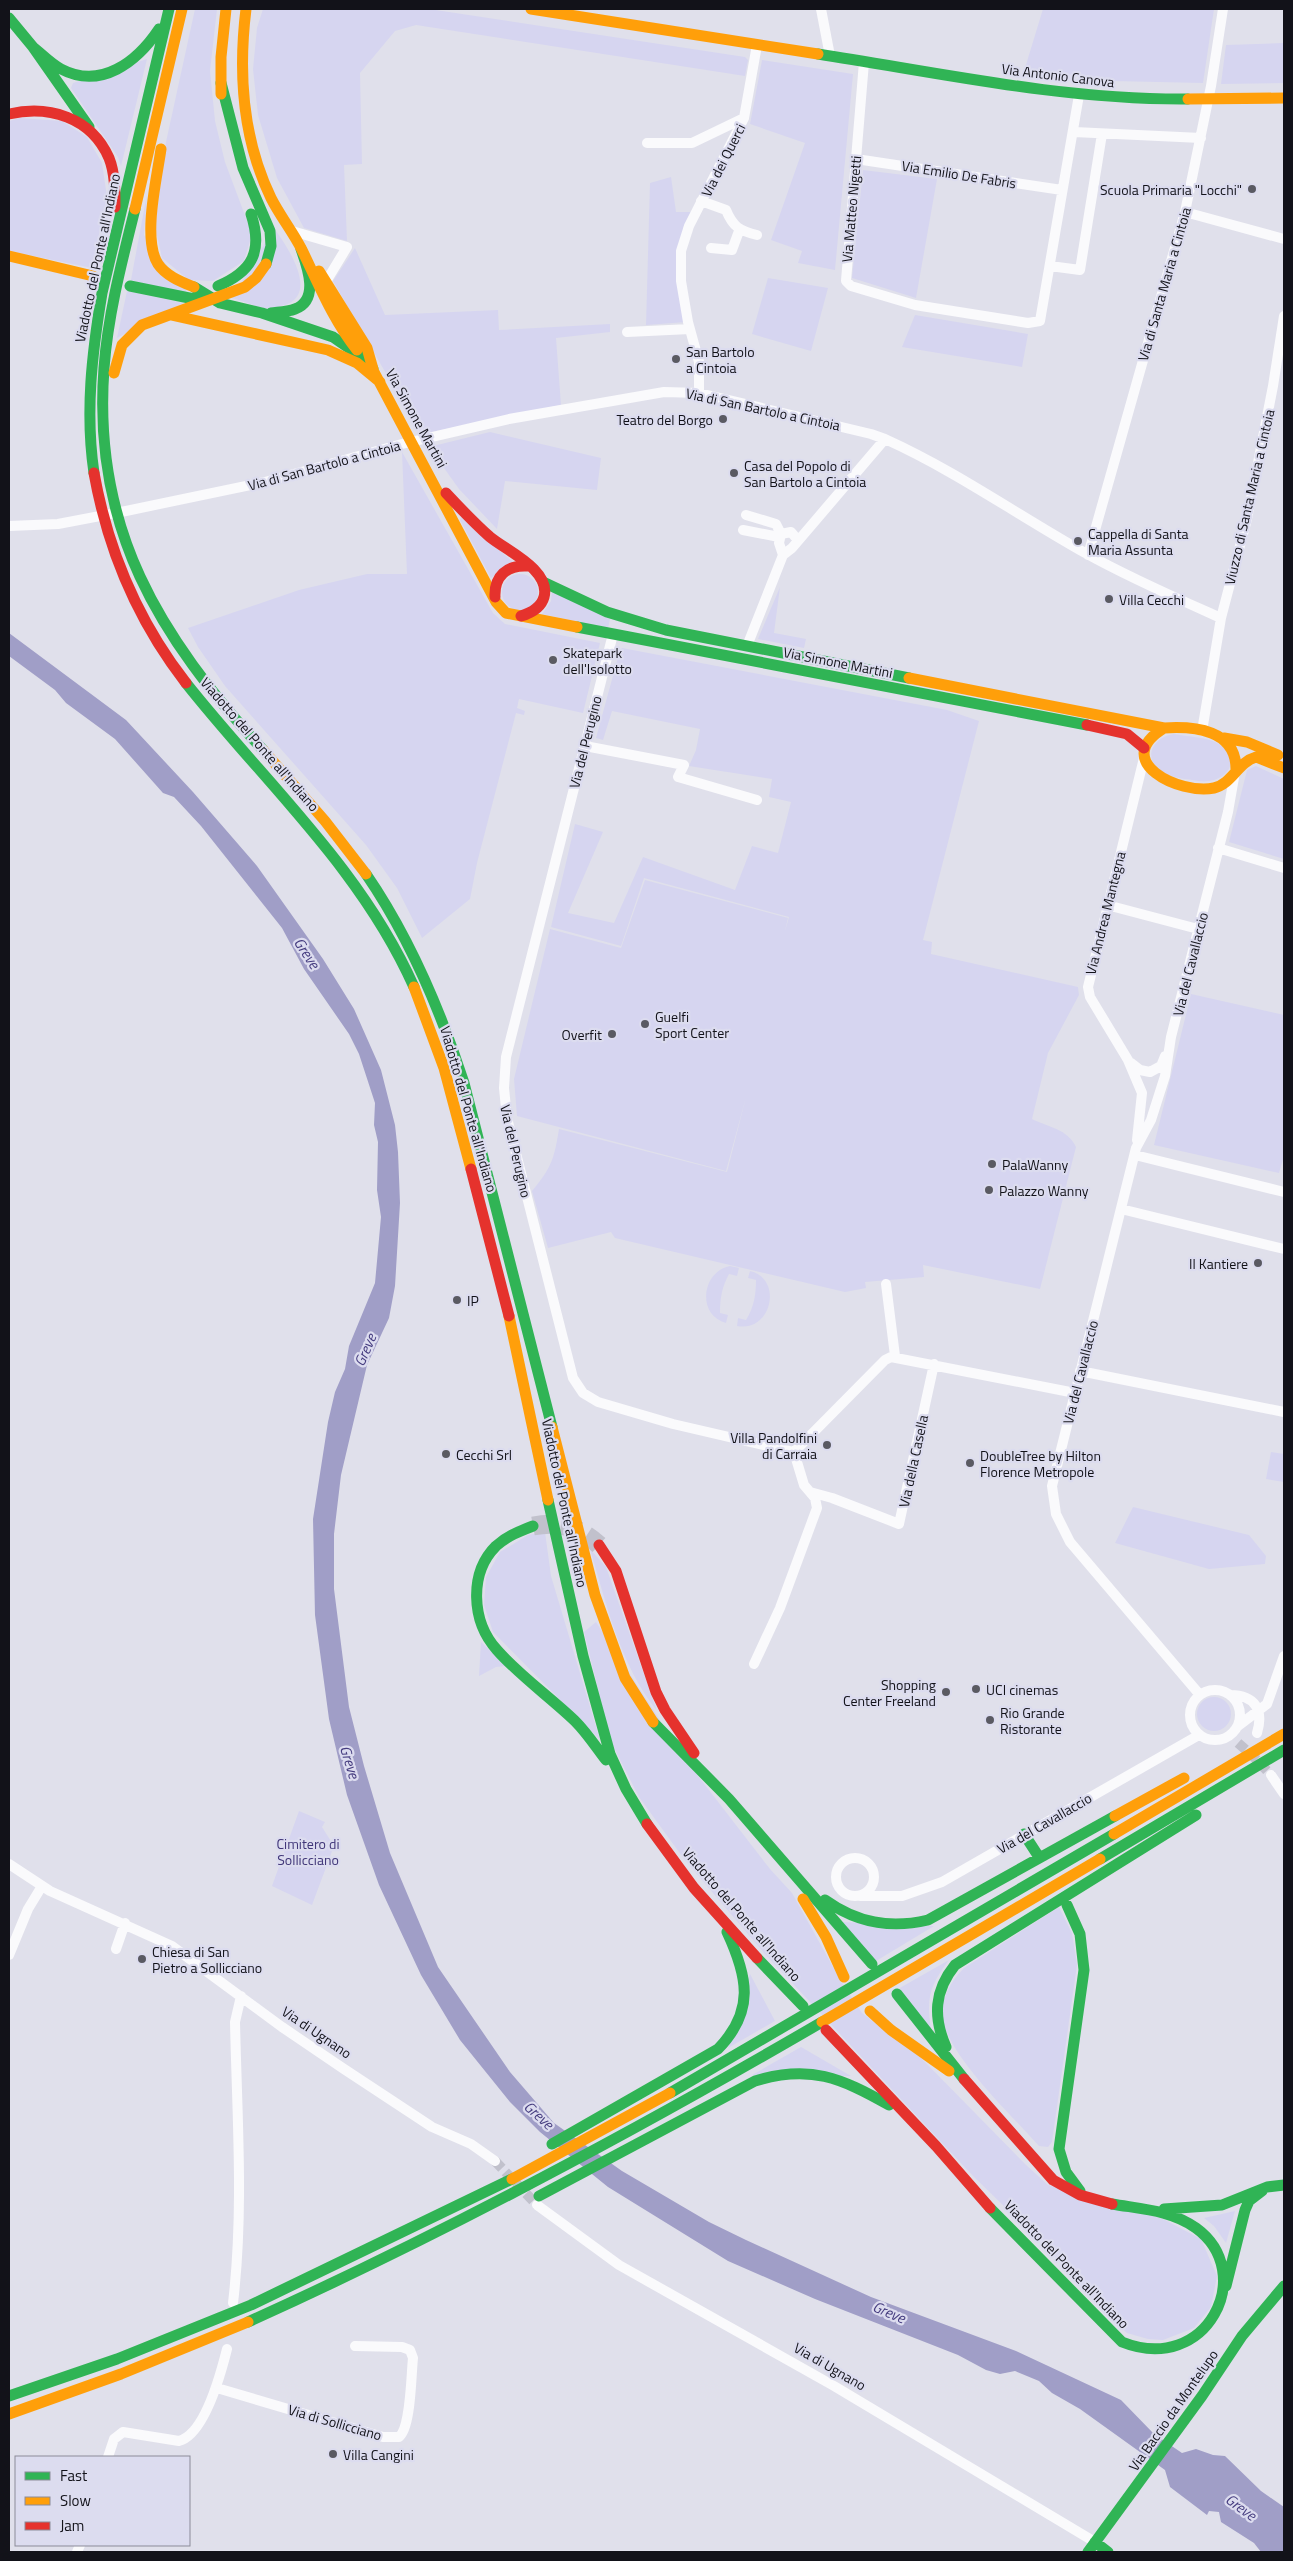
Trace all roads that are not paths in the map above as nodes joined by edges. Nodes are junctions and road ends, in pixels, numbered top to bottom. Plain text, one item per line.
1 (182, 9) edge
2 (226, 9) edge
3 (246, 9) edge
4 (253, 9) edge
5 (531, 9) edge
6 (821, 9) edge
7 (1223, 9) edge
8 (168, 12) edge
9 (9, 18) edge
10 (244, 21) junction
11 (178, 28) junction
12 (757, 45) junction
13 (33, 47) junction
14 (830, 56) junction
15 (864, 62) junction
16 (221, 83) junction
17 (1079, 95) junction
18 (1208, 98) junction
19 (1284, 98) edge
20 (9, 114) edge
21 (744, 118) junction
22 (90, 128) junction
23 (1074, 132) junction
24 (1102, 134) junction
25 (1201, 138) junction
26 (647, 144) dead end
27 (856, 159) junction
28 (1062, 190) junction
29 (701, 201) junction
30 (1185, 212) junction
31 (292, 231) junction
32 (739, 231) junction
33 (757, 235) dead end
34 (115, 236) junction
35 (1284, 239) edge
36 (301, 248) junction
37 (711, 248) dead end
38 (9, 256) edge
39 (1050, 266) junction
40 (92, 276) dead end
41 (327, 280) junction
42 (130, 286) dead end
43 (197, 289) junction
44 (220, 303) junction
45 (262, 313) junction
46 (168, 315) junction
47 (1284, 316) edge
48 (690, 329) junction
49 (627, 332) dead end
50 (373, 370) junction
51 (380, 382) junction
52 (699, 393) junction
53 (104, 436) junction
54 (885, 439) junction
55 (412, 442) junction
56 (434, 481) junction
57 (746, 515) dead end
58 (122, 516) junction
59 (9, 526) edge
60 (743, 530) dead end
61 (780, 536) junction
62 (797, 539) junction
63 (783, 555) junction
64 (1088, 555) junction
65 (527, 566) junction
66 (543, 582) junction
67 (495, 597) junction
68 (521, 616) junction
69 (1221, 618) junction
70 (612, 634) junction
71 (746, 646) junction
72 (1164, 728) junction
73 (1202, 731) junction
74 (1224, 738) junction
75 (585, 746) junction
76 (1144, 753) junction
77 (1284, 757) edge
78 (1284, 768) edge
79 (1236, 769) junction
80 (757, 800) dead end
81 (1218, 848) junction
82 (1284, 868) edge
83 (1107, 905) junction
84 (1198, 929) junction
85 (1171, 1037) junction
86 (1128, 1060) junction
87 (1136, 1151) junction
88 (1284, 1192) edge
89 (1121, 1209) junction
90 (1284, 1249) edge
91 (886, 1284) dead end
92 (895, 1356) junction
93 (934, 1364) junction
94 (1080, 1371) junction
95 (1075, 1393) junction
96 (1284, 1412) edge
97 (794, 1452) junction
98 (810, 1492) junction
99 (534, 1526) tunnel mouth
100 (599, 1545) tunnel mouth
101 (1284, 1656) edge
102 (754, 1664) dead end
103 (1200, 1695) junction
104 (1230, 1695) junction
105 (1260, 1712) junction
106 (1238, 1726) junction
107 (1284, 1730) edge
108 (1257, 1733) dead end
109 (1284, 1734) edge
110 (1199, 1735) junction
111 (1228, 1737) junction
112 (1238, 1743) tunnel mouth
113 (671, 1744) junction
114 (1284, 1751) edge
115 (620, 1779) junction
116 (1277, 1779) tunnel mouth
117 (1284, 1794) edge
118 (729, 1799) junction
119 (1024, 1834) junction
120 (776, 1853) junction
121 (1037, 1854) dead end
122 (9, 1864) edge
123 (873, 1884) junction
124 (42, 1886) junction
125 (883, 1895) junction
126 (860, 1896) junction
127 (1067, 1905) dead end
128 (717, 1913) junction
129 (125, 1923) junction
130 (116, 1949) dead end
131 (9, 1955) edge
132 (872, 1964) dead end
133 (844, 1978) dead end
134 (897, 1994) dead end
135 (241, 1996) junction
136 (803, 2006) dead end
137 (870, 2011) dead end
138 (826, 2030) dead end
139 (970, 2087) junction
140 (910, 2118) junction
141 (494, 2161) tunnel mouth
142 (1284, 2185) edge
143 (1267, 2187) junction
144 (1091, 2200) junction
145 (533, 2203) joint
146 (1142, 2208) junction
147 (431, 2248) dead end
148 (1284, 2286) edge
149 (1224, 2296) junction
150 (233, 2303) dead end
151 (251, 2305) junction
152 (256, 2319) junction
153 (354, 2346) dead end
154 (227, 2349) dead end
155 (216, 2388) junction
156 (9, 2396) edge
157 (9, 2414) edge
158 (108, 2456) edge
159 (1095, 2542) junction
160 (1088, 2552) edge
161 (1108, 2552) edge

1 - 11 main road, Viadotto del Ponte all'Indiano
2 - 16 main road
3 - 10 main road, Via Simone Martini
4 - 10 main road
5 - 12 main road, Via Antonio Canova
6 - 14 street
7 - 18 street, Via di Santa Maria a Cintoia
8 - 13 main road
8 - 34 main road, Viadotto del Ponte all'Indiano
9 - 13 main road
10 - 31 main road, Via Simone Martini
11 - 43 main road
11 - 53 main road, Viadotto del Ponte all'Indiano
12 - 14 main road, Via Antonio Canova
12 - 21 street, Via dei Querci
13 - 22 main road
14 - 15 main road, Via Antonio Canova
15 - 17 main road, Via Antonio Canova
15 - 27 street, Via Matteo Nigetti
16 - 43 main road
16 - 46 main road
17 - 18 main road, Via Antonio Canova
17 - 23 street, Via Matteo Nigetti
18 - 19 main road, Via Antonio Canova
18 - 25 street, Via di Santa Maria a Cintoia
20 - 22 main road
21 - 26 street, Via dei Querci
21 - 29 street, Via dei Querci
22 - 34 main road
23 - 24 street
23 - 28 street, Via Matteo Nigetti
24 - 25 street
24 - 39 street
25 - 30 street, Via di Santa Maria a Cintoia
27 - 28 street, Via Emilio De Fabris
27 - 39 street, Via Matteo Nigetti
28 - 39 street, Via Matteo Nigetti
29 - 32 street, Via dei Querci
29 - 48 street, Via dei Querci
30 - 35 street
30 - 64 street, Via di Santa Maria a Cintoia
31 - 36 main road, Via Simone Martini
31 - 41 street
32 - 33 street
32 - 37 street
34 - 115 main road, Viadotto del Ponte all'Indiano
36 - 41 main road, Via Simone Martini
36 - 45 main road
36 - 50 main road, Via Simone Martini
38 - 40 main road
41 - 50 main road, Via Simone Martini
42 - 44 main road
43 - 44 main road
44 - 45 main road
45 - 50 main road
46 - 51 main road
46 - 53 main road
47 - 69 street, Viuzzo di Santa Maria a Cintoia
48 - 49 street
48 - 52 street, Via dei Querci
50 - 51 main road, Via Simone Martini
51 - 55 main road, Via Simone Martini
52 - 54 street, Via di San Bartolo a Cintoia
52 - 55 street, Via di San Bartolo a Cintoia
53 - 58 main road, Viadotto del Ponte all'Indiano
54 - 62 street
54 - 64 street, Via di San Bartolo a Cintoia
55 - 56 main road, Via Simone Martini
55 - 58 street, Via di San Bartolo a Cintoia
56 - 65 main road, Via Simone Martini
56 - 67 main road, Via Simone Martini
57 - 61 street
58 - 59 street, Via di San Bartolo a Cintoia
58 - 113 main road, Viadotto del Ponte all'Indiano
60 - 61 street
61 - 62 street
61 - 63 street
62 - 63 street
63 - 71 street
64 - 69 street, Via di San Bartolo a Cintoia
65 - 66 main road, Via Simone Martini
65 - 67 main road
66 - 68 main road
66 - 71 main road, Via Simone Martini
67 - 68 main road, Via Simone Martini
68 - 70 main road, Via Simone Martini
69 - 73 street
70 - 75 street, Via del Perugino
70 - 76 main road, Via Simone Martini
71 - 72 main road, Via Simone Martini
72 - 73 main road, Via Simone Martini
72 - 76 main road
73 - 74 main road, Via Simone Martini
74 - 77 main road, Via Simone Martini
74 - 79 main road
75 - 80 street
75 - 97 street, Via del Perugino
76 - 79 main road, Via Simone Martini
76 - 83 street, Via Andrea Mantegna
78 - 79 main road, Via Simone Martini
79 - 81 street, Via del Cavallaccio
81 - 82 street
81 - 84 street, Via del Cavallaccio
83 - 84 street
83 - 86 street, Via Andrea Mantegna
84 - 85 street, Via del Cavallaccio
85 - 86 street
85 - 87 street, Via del Cavallaccio
86 - 87 street, Via Andrea Mantegna
87 - 88 street
87 - 89 street, Via del Cavallaccio
89 - 90 street
89 - 94 street, Via del Cavallaccio
91 - 92 street
92 - 93 street
92 - 97 street
93 - 95 street
93 - 98 street, Via della Casella
94 - 95 street, Via del Cavallaccio
94 - 96 street
95 - 103 street, Via del Cavallaccio
97 - 98 street
98 - 102 street
99 - 115 main road
100 - 118 main road
101 - 105 street
103 - 104 street
103 - 110 street
104 - 105 street
104 - 106 street
105 - 106 street
105 - 108 street
106 - 111 street
107 - 120 main road
109 - 151 main road
110 - 111 street
110 - 119 street, Via del Cavallaccio
111 - 112 street
113 - 118 main road, Viadotto del Ponte all'Indiano
113 - 133 main road, Viadotto del Ponte all'Indiano
114 - 139 main road
114 - 152 main road
115 - 128 main road, Viadotto del Ponte all'Indiano
116 - 117 street
118 - 120 main road, Viadotto del Ponte all'Indiano
119 - 121 main road
119 - 125 street, Via del Cavallaccio
120 - 132 main road, Viadotto del Ponte all'Indiano
122 - 124 street, Via di Ugnano
123 - 125 street, Via del Cavallaccio
123 - 126 street
123 - 126 street, Via del Cavallaccio
124 - 129 street, Via di Ugnano
124 - 131 street
125 - 126 street, Via del Cavallaccio
127 - 144 main road
128 - 136 main road, Viadotto del Ponte all'Indiano
128 - 151 main road
129 - 130 street
129 - 135 street, Via di Ugnano
134 - 139 main road, Viadotto del Ponte all'Indiano
135 - 141 street, Via di Ugnano
135 - 150 street
137 - 139 main road, Viadotto del Ponte all'Indiano
138 - 140 main road, Viadotto del Ponte all'Indiano
139 - 144 main road, Viadotto del Ponte all'Indiano
140 - 145 main road
140 - 149 main road, Viadotto del Ponte all'Indiano
142 - 143 main road
143 - 146 main road
143 - 149 main road
144 - 146 main road, Viadotto del Ponte all'Indiano
145 - 159 street, Via di Ugnano
146 - 149 main road, Viadotto del Ponte all'Indiano
147 - 152 main road
148 - 159 main road, Via Baccio da Montelupo
151 - 156 main road
152 - 157 main road
153 - 155 street, Via di Sollicciano
154 - 155 street
155 - 158 street
159 - 160 main road, Via Baccio da Montelupo
159 - 161 main road, Via di Ugnano

